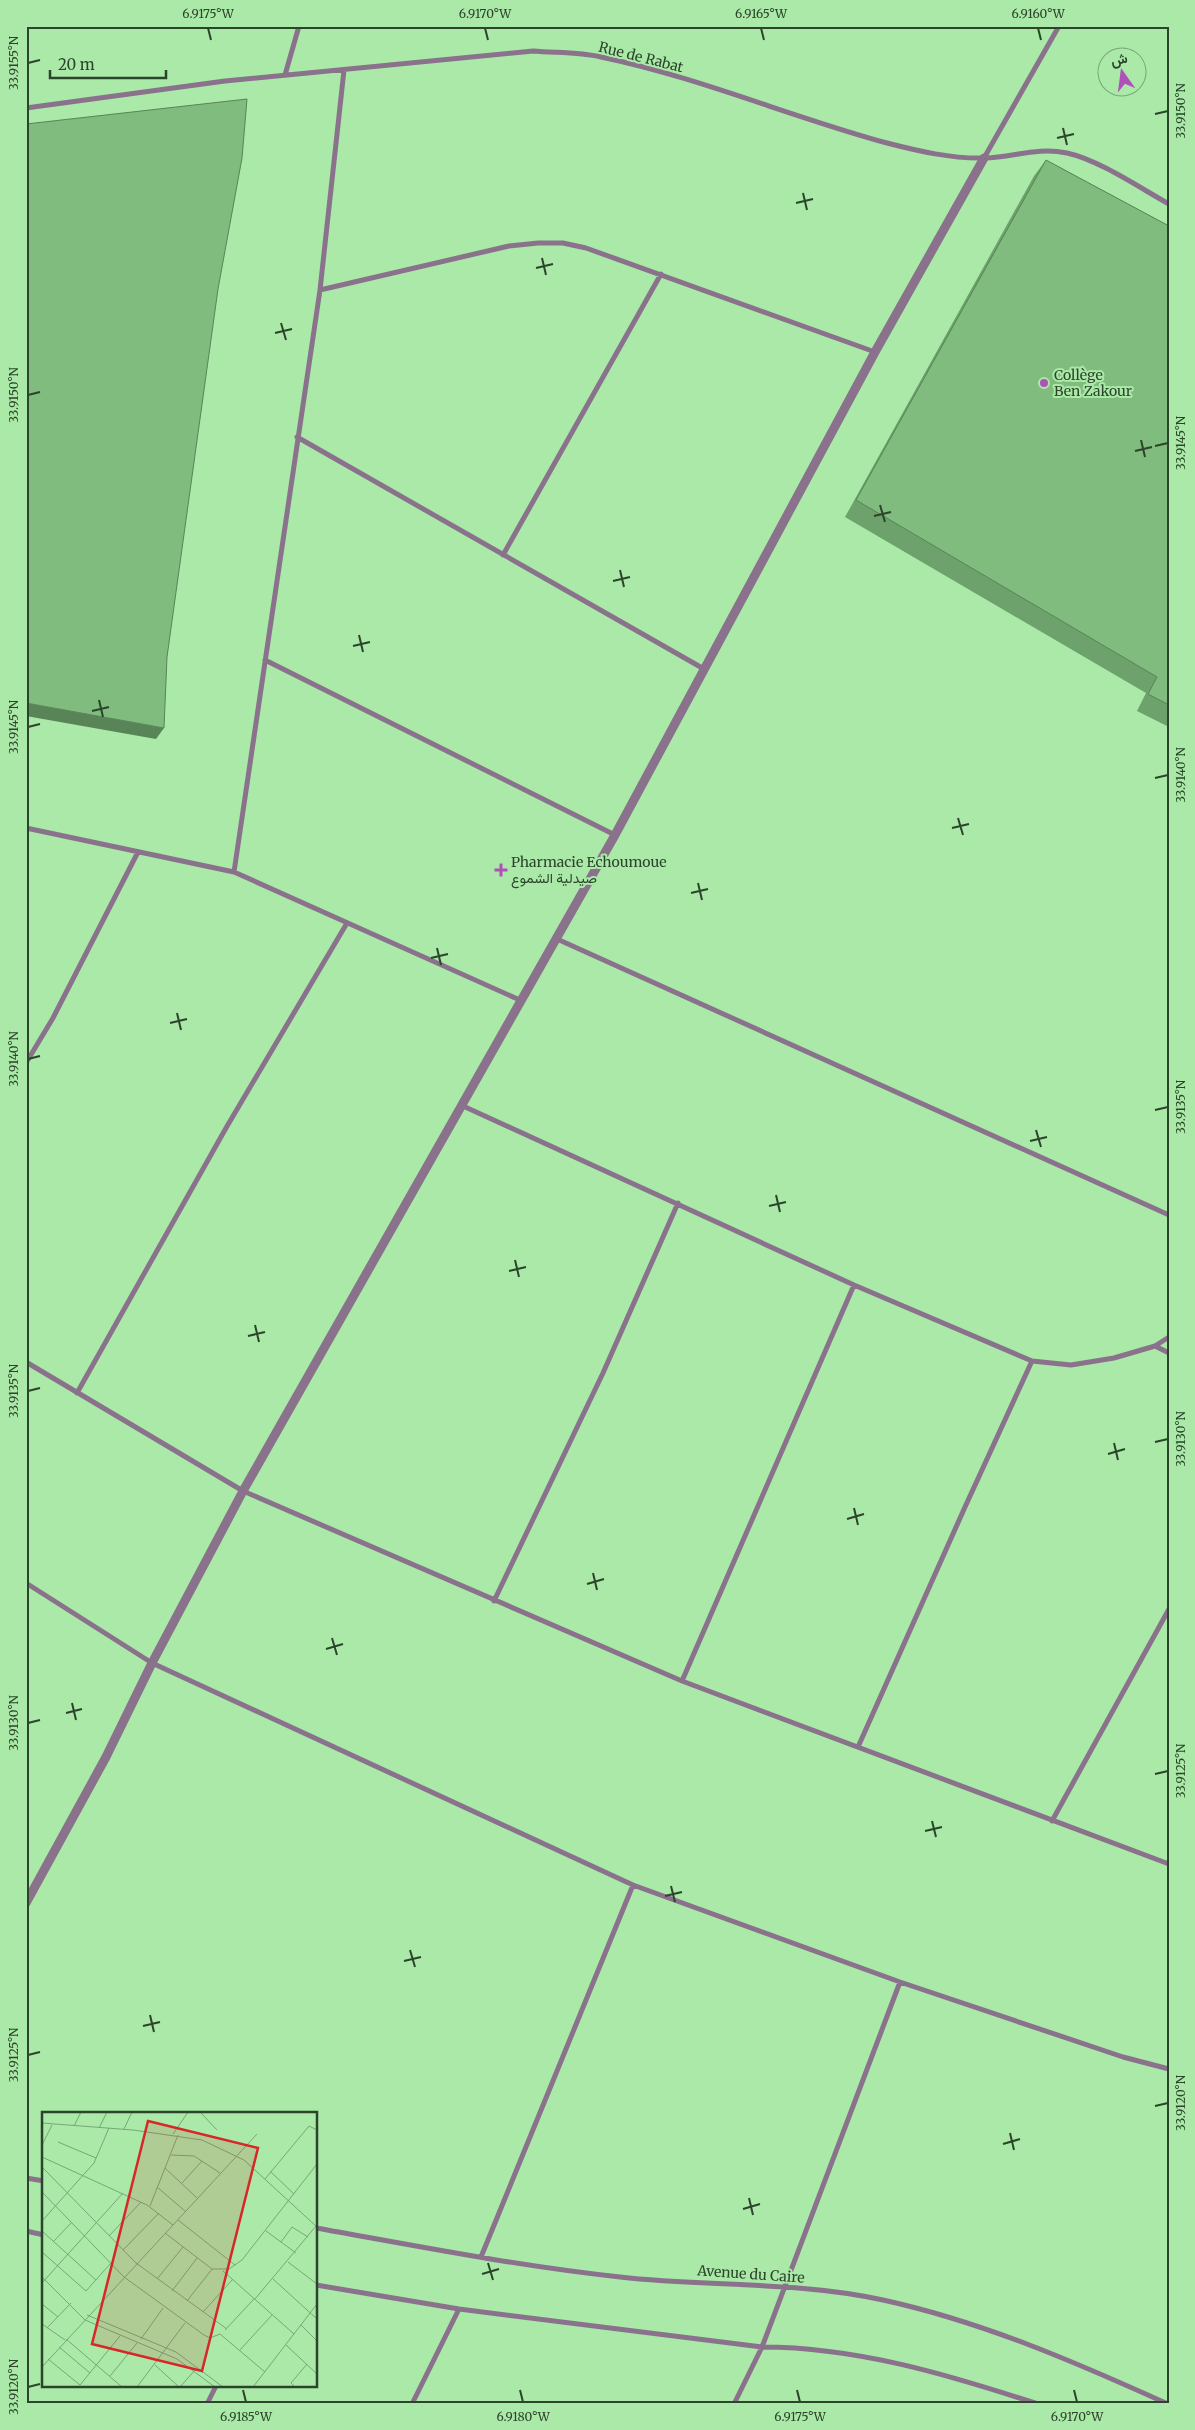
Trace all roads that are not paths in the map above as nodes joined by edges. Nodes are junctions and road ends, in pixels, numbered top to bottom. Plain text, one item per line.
1 (299, 26) edge
2 (1059, 26) edge
3 (344, 70) junction
4 (286, 75) junction
5 (26, 108) edge
6 (984, 158) junction
7 (1169, 204) edge
8 (660, 274) junction
9 (320, 290) junction
10 (876, 352) junction
11 (297, 437) junction
12 (503, 555) junction
13 (265, 660) junction
14 (704, 669) junction
15 (26, 828) edge
16 (616, 835) junction
17 (138, 852) junction
18 (234, 872) junction
19 (347, 923) junction
20 (557, 939) junction
21 (522, 1001) junction
22 (26, 1063) edge
23 (463, 1106) junction
24 (678, 1203) junction
25 (1169, 1215) edge
26 (854, 1285) junction
27 (1169, 1337) edge
28 (1155, 1346) junction
29 (1169, 1353) edge
30 (1032, 1361) junction
31 (26, 1362) edge
32 (77, 1393) junction
33 (243, 1491) junction
34 (26, 1583) edge
35 (494, 1601) junction
36 (1169, 1609) edge
37 (152, 1664) junction
38 (682, 1681) junction
39 (858, 1747) junction
40 (1052, 1821) junction
41 (1169, 1864) edge
42 (633, 1886) junction
43 (26, 1903) edge
44 (900, 1982) junction
45 (1169, 2069) edge
46 (26, 2178) edge
47 (42, 2181) edge
48 (318, 2228) edge
49 (26, 2231) edge
50 (42, 2235) edge
51 (481, 2257) junction
52 (318, 2285) edge
53 (785, 2287) junction
54 (459, 2308) junction
55 (762, 2346) junction
56 (215, 2388) edge
57 (207, 2404) edge
58 (412, 2404) edge
59 (734, 2404) edge
60 (1038, 2404) edge
61 (1168, 2404) edge

1 - 4 street
2 - 6 street
3 - 4 street, Rue de Rabat
3 - 6 street, Rue de Rabat
3 - 9 street
4 - 5 street, Rue de Rabat
6 - 7 street, Rue de Rabat
6 - 10 street
8 - 9 street
8 - 10 street
8 - 12 street
9 - 11 street
10 - 14 street
11 - 12 street
11 - 13 street
12 - 14 street
13 - 16 street
13 - 18 street
14 - 16 street
15 - 17 street
16 - 20 street
17 - 18 street
17 - 22 street
18 - 19 street
19 - 21 street
19 - 32 street
20 - 21 street
20 - 25 street
21 - 23 street
23 - 24 street
23 - 33 street
24 - 26 street
24 - 35 street
26 - 30 street
26 - 38 street
27 - 28 street
28 - 29 street
28 - 30 street
30 - 39 street
31 - 32 street
32 - 33 street
33 - 35 street
33 - 37 street
34 - 37 street
35 - 38 street
36 - 40 street
37 - 42 street
37 - 43 street
38 - 39 street
39 - 40 street
40 - 41 street
42 - 44 street
42 - 51 street
44 - 45 street
44 - 53 street
46 - 47 street
48 - 51 street, Avenue du Caire
49 - 50 street
51 - 53 street, Avenue du Caire
52 - 54 street
53 - 55 street
53 - 61 street, Avenue du Caire
54 - 55 street
54 - 58 street
55 - 59 street
55 - 60 street
56 - 57 street

